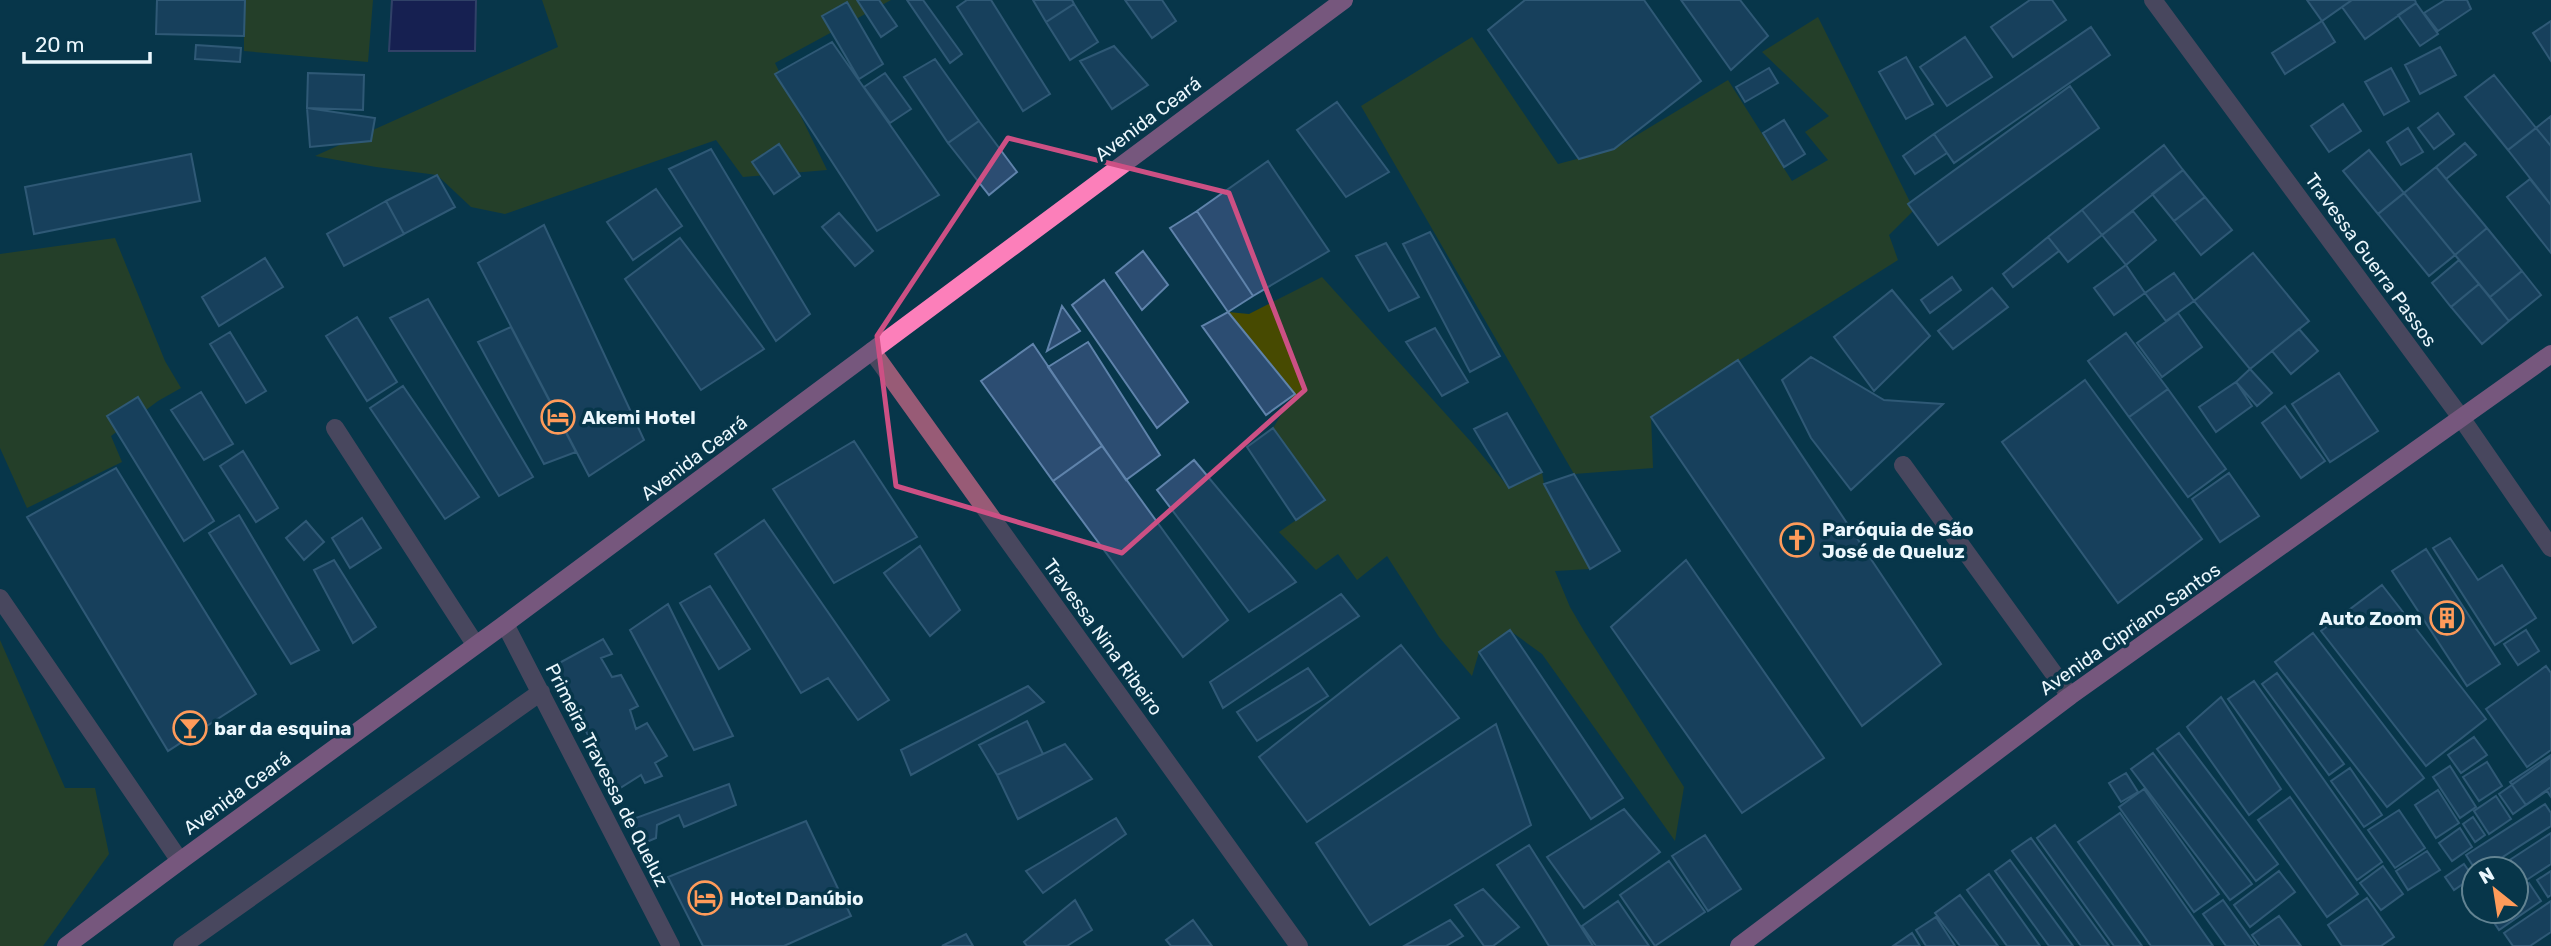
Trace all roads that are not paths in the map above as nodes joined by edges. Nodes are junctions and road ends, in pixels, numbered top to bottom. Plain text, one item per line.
1 (1343, 0) edge
2 (2153, 0) edge
3 (872, 351) junction
4 (2551, 355) edge
5 (2462, 419) junction
6 (335, 428) dead end
7 (1903, 465) dead end
8 (2551, 548) edge
9 (0, 598) edge
10 (505, 624) junction
11 (475, 644) junction
12 (541, 692) junction
13 (2070, 696) junction
14 (180, 861) junction
15 (66, 946) edge
16 (182, 946) edge
17 (671, 946) edge
18 (1299, 946) edge
19 (1739, 946) edge

1 - 3 main road, Avenida Ceará
2 - 5 street, Travessa Guerra Passos
3 - 10 main road, Avenida Ceará
3 - 18 street, Travessa Nina Ribeiro
4 - 5 main road, Avenida Cipriano Santos
5 - 8 street, Travessa Guerra Passos
5 - 13 main road, Avenida Cipriano Santos
6 - 11 street
7 - 13 street
9 - 14 street
10 - 11 main road, Avenida Ceará
10 - 12 street, Primeira Travessa de Queluz
11 - 14 main road, Avenida Ceará
12 - 16 street
12 - 17 street, Primeira Travessa de Queluz
13 - 19 main road, Avenida Cipriano Santos
14 - 15 main road, Avenida Ceará

